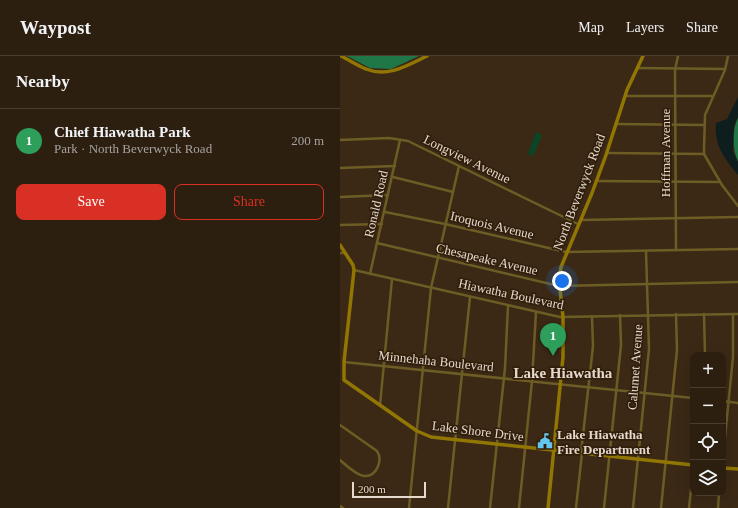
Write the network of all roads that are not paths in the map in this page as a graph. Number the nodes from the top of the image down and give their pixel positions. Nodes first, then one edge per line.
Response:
1 (341, 56) edge
2 (427, 56) edge
3 (643, 56) edge
4 (678, 56) edge
5 (728, 56) edge
6 (637, 68) junction
7 (676, 68) junction
8 (725, 69) junction
9 (625, 96) junction
10 (675, 96) junction
11 (712, 96) junction
12 (616, 124) junction
13 (675, 125) junction
14 (704, 125) junction
15 (400, 139) junction
16 (340, 140) edge
17 (607, 153) junction
18 (675, 154) junction
19 (704, 154) junction
20 (395, 166) junction
21 (459, 166) junction
22 (340, 168) edge
23 (393, 178) junction
24 (596, 181) junction
25 (675, 182) junction
26 (720, 182) junction
27 (453, 192) junction
28 (388, 195) junction
29 (340, 197) edge
30 (738, 206) edge
31 (385, 212) junction
32 (738, 217) edge
33 (676, 218) junction
34 (579, 222) junction
35 (382, 224) junction
36 (445, 224) junction
37 (340, 225) edge
38 (377, 243) junction
39 (340, 245) edge
40 (738, 249) edge
41 (676, 250) junction
42 (646, 251) junction
43 (566, 252) junction
44 (340, 253) edge
45 (345, 253) junction
46 (438, 258) junction
47 (354, 270) junction
48 (370, 274) junction
49 (392, 279) junction
50 (738, 282) edge
51 (647, 284) junction
52 (559, 286) junction
53 (431, 288) junction
54 (470, 297) junction
55 (508, 306) junction
56 (536, 312) junction
57 (676, 314) junction
58 (704, 314) junction
59 (733, 314) junction
60 (738, 314) edge
61 (620, 315) junction
62 (648, 315) junction
63 (592, 316) junction
64 (563, 317) junction
65 (733, 348) junction
66 (738, 348) edge
67 (705, 352) edge
68 (344, 362) junction
69 (384, 366) junction
70 (422, 370) junction
71 (462, 374) junction
72 (504, 378) junction
73 (532, 381) junction
74 (560, 384) junction
75 (588, 387) junction
76 (616, 390) junction
77 (645, 392) junction
78 (672, 395) junction
79 (690, 398) edge
80 (726, 402) edge
81 (729, 402) junction
82 (738, 402) edge
83 (380, 406) junction
84 (340, 427) edge
85 (726, 430) edge
86 (417, 431) junction
87 (456, 440) junction
88 (497, 444) junction
89 (525, 447) junction
90 (554, 450) junction
91 (582, 453) junction
92 (610, 456) junction
93 (638, 459) junction
94 (340, 460) edge
95 (666, 462) junction
96 (690, 464) edge
97 (726, 468) edge
98 (738, 469) edge
99 (690, 496) edge
100 (719, 496) edge
101 (340, 506) edge
102 (343, 508) edge
103 (409, 508) edge
104 (448, 508) edge
105 (490, 508) edge
106 (519, 508) edge
107 (548, 508) edge
108 (576, 508) edge
109 (604, 508) edge
110 (633, 508) edge
111 (661, 508) edge
112 (689, 508) edge
113 (718, 508) edge

1 - 2 street
3 - 6 street, North Beverwyck Road
4 - 7 street, Hoffman Avenue
5 - 8 street
6 - 7 street
6 - 9 street, North Beverwyck Road
7 - 8 street
7 - 10 street, Hoffman Avenue
8 - 11 street
9 - 10 street
9 - 12 street, North Beverwyck Road
10 - 11 street
10 - 13 street, Hoffman Avenue
11 - 14 street
12 - 13 street
12 - 17 street, North Beverwyck Road
13 - 14 street
13 - 18 street, Hoffman Avenue
14 - 19 street
15 - 16 street, Longview Avenue
15 - 20 street, Ronald Road
15 - 21 street, Longview Avenue
17 - 18 street
17 - 24 street, North Beverwyck Road
18 - 19 street
18 - 25 street, Hoffman Avenue
19 - 26 street
20 - 22 street
20 - 23 street, Ronald Road
21 - 27 street
21 - 34 street, Longview Avenue
23 - 27 street
23 - 28 street, Ronald Road
24 - 25 street
24 - 34 street, North Beverwyck Road
25 - 26 street
25 - 33 street, Hoffman Avenue
26 - 30 street
27 - 36 street
28 - 29 street
28 - 31 street, Ronald Road
31 - 35 street, Ronald Road
31 - 36 street, Iroquois Avenue
32 - 33 street
33 - 34 street
33 - 41 street, Hoffman Avenue
34 - 43 street, North Beverwyck Road
35 - 37 street
35 - 38 street, Ronald Road
36 - 43 street, Iroquois Avenue
36 - 46 street
38 - 46 street, Chesapeake Avenue
38 - 48 street, Ronald Road
39 - 45 street
40 - 41 street, Iroquois Avenue
41 - 42 street, Iroquois Avenue
42 - 43 street, Iroquois Avenue
42 - 51 street, Calumet Avenue
43 - 52 street, North Beverwyck Road
44 - 45 street
45 - 47 street
46 - 52 street, Chesapeake Avenue
46 - 53 street
47 - 48 street, Hiawatha Boulevard
47 - 68 street, Lake Shore Drive
48 - 49 street, Hiawatha Boulevard
49 - 53 street, Hiawatha Boulevard
49 - 69 street
50 - 51 street, Chesapeake Avenue
51 - 52 street, Chesapeake Avenue
51 - 62 street, Calumet Avenue
52 - 64 street, North Beverwyck Road
53 - 54 street, Hiawatha Boulevard
53 - 70 street
54 - 55 street, Hiawatha Boulevard
54 - 71 street
55 - 56 street, Hiawatha Boulevard
55 - 72 street
56 - 64 street, Hiawatha Boulevard
56 - 73 street
57 - 58 street, Hiawatha Boulevard
57 - 62 street, Hiawatha Boulevard
57 - 78 street
58 - 59 street, Hiawatha Boulevard
58 - 67 street
59 - 60 street, Hiawatha Boulevard
59 - 65 street
61 - 62 street, Hiawatha Boulevard
61 - 63 street, Hiawatha Boulevard
61 - 76 street
62 - 77 street, Calumet Avenue
63 - 64 street, Hiawatha Boulevard
63 - 75 street
64 - 74 street, North Beverwyck Road
65 - 66 street
65 - 81 street
68 - 69 street, Minnehaha Boulevard
68 - 83 street, Lake Shore Drive
69 - 70 street, Minnehaha Boulevard
69 - 83 street
70 - 71 street, Minnehaha Boulevard
70 - 86 street
71 - 72 street, Minnehaha Boulevard
71 - 87 street
72 - 73 street, Minnehaha Boulevard
72 - 88 street
73 - 74 street, Minnehaha Boulevard
73 - 89 street
74 - 75 street, Minnehaha Boulevard
74 - 90 street, North Beverwyck Road
75 - 76 street, Minnehaha Boulevard
75 - 91 street
76 - 77 street, Minnehaha Boulevard
76 - 92 street
77 - 78 street, Minnehaha Boulevard
77 - 93 street, Calumet Avenue
78 - 79 street, Minnehaha Boulevard
78 - 95 street
80 - 81 street
81 - 82 street
81 - 85 street
83 - 86 street, Lake Shore Drive
84 - 94 street
86 - 87 street, Lake Shore Drive
86 - 103 street
87 - 88 street, Lake Shore Drive
87 - 104 street
88 - 89 street, Lake Shore Drive
88 - 105 street
89 - 90 street, Lake Shore Drive
89 - 106 street
90 - 91 street, Lake Shore Drive
90 - 107 street, North Beverwyck Road
91 - 92 street, Lake Shore Drive
91 - 108 street
92 - 93 street, Lake Shore Drive
92 - 109 street
93 - 95 street, Lake Shore Drive
93 - 110 street, Calumet Avenue
95 - 96 street, Lake Shore Drive
95 - 111 street
97 - 98 street
99 - 112 street
100 - 113 street
101 - 102 street

